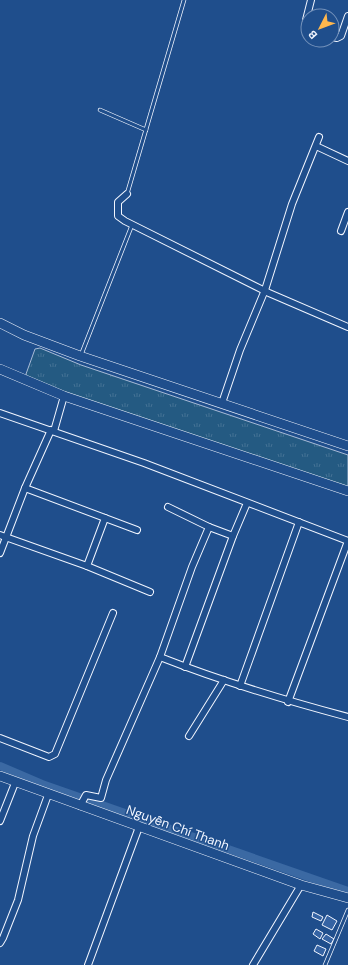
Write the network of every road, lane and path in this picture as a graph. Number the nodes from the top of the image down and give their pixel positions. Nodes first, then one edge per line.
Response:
1 (184, 0) edge
2 (348, 16) edge
3 (340, 36) edge
4 (100, 110) dead end
5 (146, 130) junction
6 (320, 137) dead end
7 (316, 146) junction
8 (348, 161) edge
9 (127, 194) joint
10 (348, 212) edge
11 (132, 224) junction
12 (341, 231) dead end
13 (264, 291) junction
14 (0, 323) edge
15 (348, 327) edge
16 (80, 356) junction
17 (0, 369) edge
18 (64, 396) junction
19 (222, 404) junction
20 (0, 413) edge
21 (52, 430) junction
22 (348, 446) edge
23 (25, 488) junction
24 (348, 491) edge
25 (247, 503) junction
26 (168, 508) dead end
27 (105, 518) junction
28 (299, 522) junction
29 (209, 527) junction
30 (137, 530) dead end
31 (3, 536) edge
32 (233, 536) junction
33 (348, 541) edge
34 (0, 553) edge
35 (87, 566) junction
36 (150, 592) dead end
37 (113, 613) dead end
38 (160, 657) junction
39 (185, 667) junction
40 (224, 680) junction
41 (240, 686) junction
42 (288, 702) junction
43 (348, 717) edge
44 (190, 736) dead end
45 (0, 738) edge
46 (0, 776) edge
47 (15, 783) junction
48 (48, 795) junction
49 (83, 802) junction
50 (0, 821) edge
51 (139, 827) junction
52 (301, 885) junction
53 (348, 898) edge
54 (348, 910) edge
55 (0, 943) edge
56 (88, 965) edge
57 (253, 965) edge
58 (325, 965) edge

1 - 5 lane
2 - 3 street
4 - 5 lane
5 - 9 lane
6 - 7 street
7 - 8 street
7 - 13 street
9 - 11 street
10 - 12 street
11 - 13 street
11 - 16 lane
13 - 15 street
13 - 19 street
14 - 16 street
16 - 19 street
17 - 18 street
18 - 21 street
18 - 24 street
19 - 22 street
20 - 21 street
21 - 23 street
21 - 25 street
23 - 27 street
23 - 31 street
25 - 28 street
25 - 32 street
26 - 29 street
27 - 30 street
27 - 35 street
28 - 33 street
28 - 41 street
29 - 32 street
29 - 38 street
31 - 34 street
31 - 35 street
32 - 39 street
33 - 42 street
35 - 36 street
37 - 45 street
38 - 39 street
38 - 49 street
39 - 40 street
40 - 41 street
40 - 44 street
41 - 42 street
42 - 43 street
46 - 47 street, Nguyễn Chí Thanh
47 - 48 street, Nguyễn Chí Thanh
47 - 50 street
48 - 49 street, Nguyễn Chí Thanh
48 - 55 street
49 - 51 street, Nguyễn Chí Thanh
51 - 52 street, Nguyễn Chí Thanh
51 - 56 street
52 - 53 street, Nguyễn Chí Thanh
52 - 57 street
54 - 58 lane

